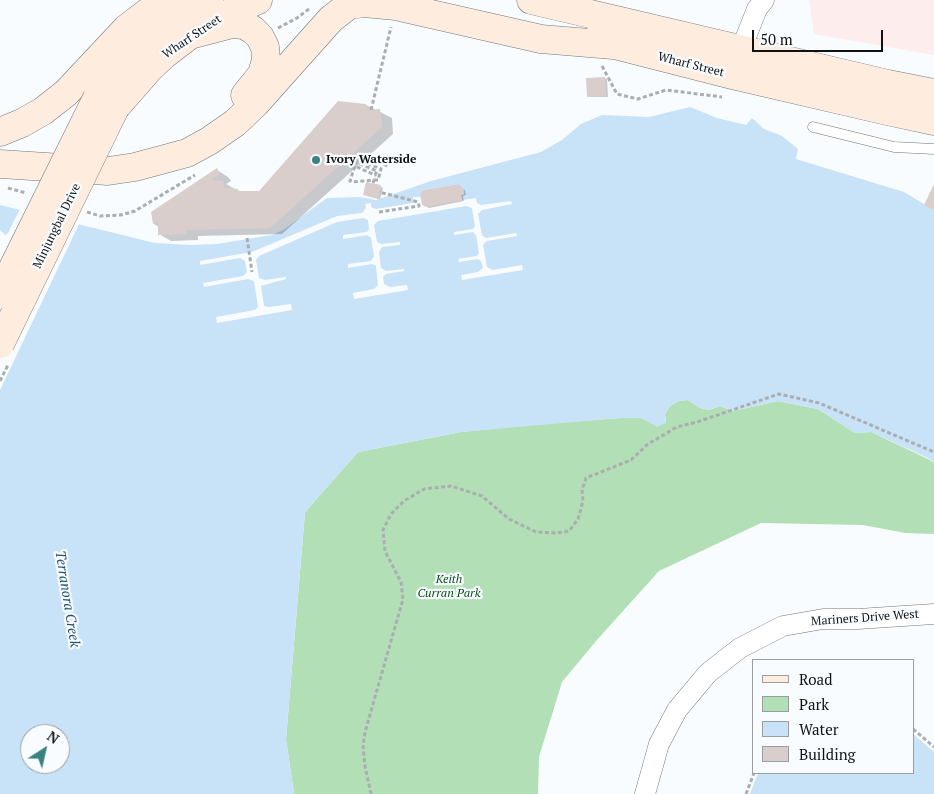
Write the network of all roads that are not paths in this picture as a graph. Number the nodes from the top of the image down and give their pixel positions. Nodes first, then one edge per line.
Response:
1 (164, 0) edge
2 (209, 0) edge
3 (258, 0) edge
4 (451, 0) edge
5 (531, 0) edge
6 (764, 0) edge
7 (554, 4) edge
8 (190, 35) junction
9 (612, 45) junction
10 (740, 49) junction
11 (732, 75) junction
12 (934, 93) edge
13 (106, 103) junction
14 (934, 121) edge
15 (813, 127) dead end
16 (0, 132) edge
17 (934, 149) edge
18 (0, 152) edge
19 (0, 164) edge
20 (0, 294) edge
21 (0, 344) edge
22 (934, 614) edge
23 (645, 794) edge

1 - 16 main road
2 - 13 main road, Wharf Street
3 - 8 main road, Wharf Street
4 - 9 main road, Wharf Street
5 - 7 main road
6 - 10 street
7 - 10 main road
8 - 13 main road, Wharf Street
8 - 18 main road
9 - 11 main road, Wharf Street
9 - 19 main road
10 - 11 street
10 - 12 main road
11 - 14 main road, Wharf Street
13 - 20 main road, Minjungbal Drive, bridge
13 - 21 main road, Minjungbal Drive, bridge
15 - 17 lane
22 - 23 street, Mariners Drive West

